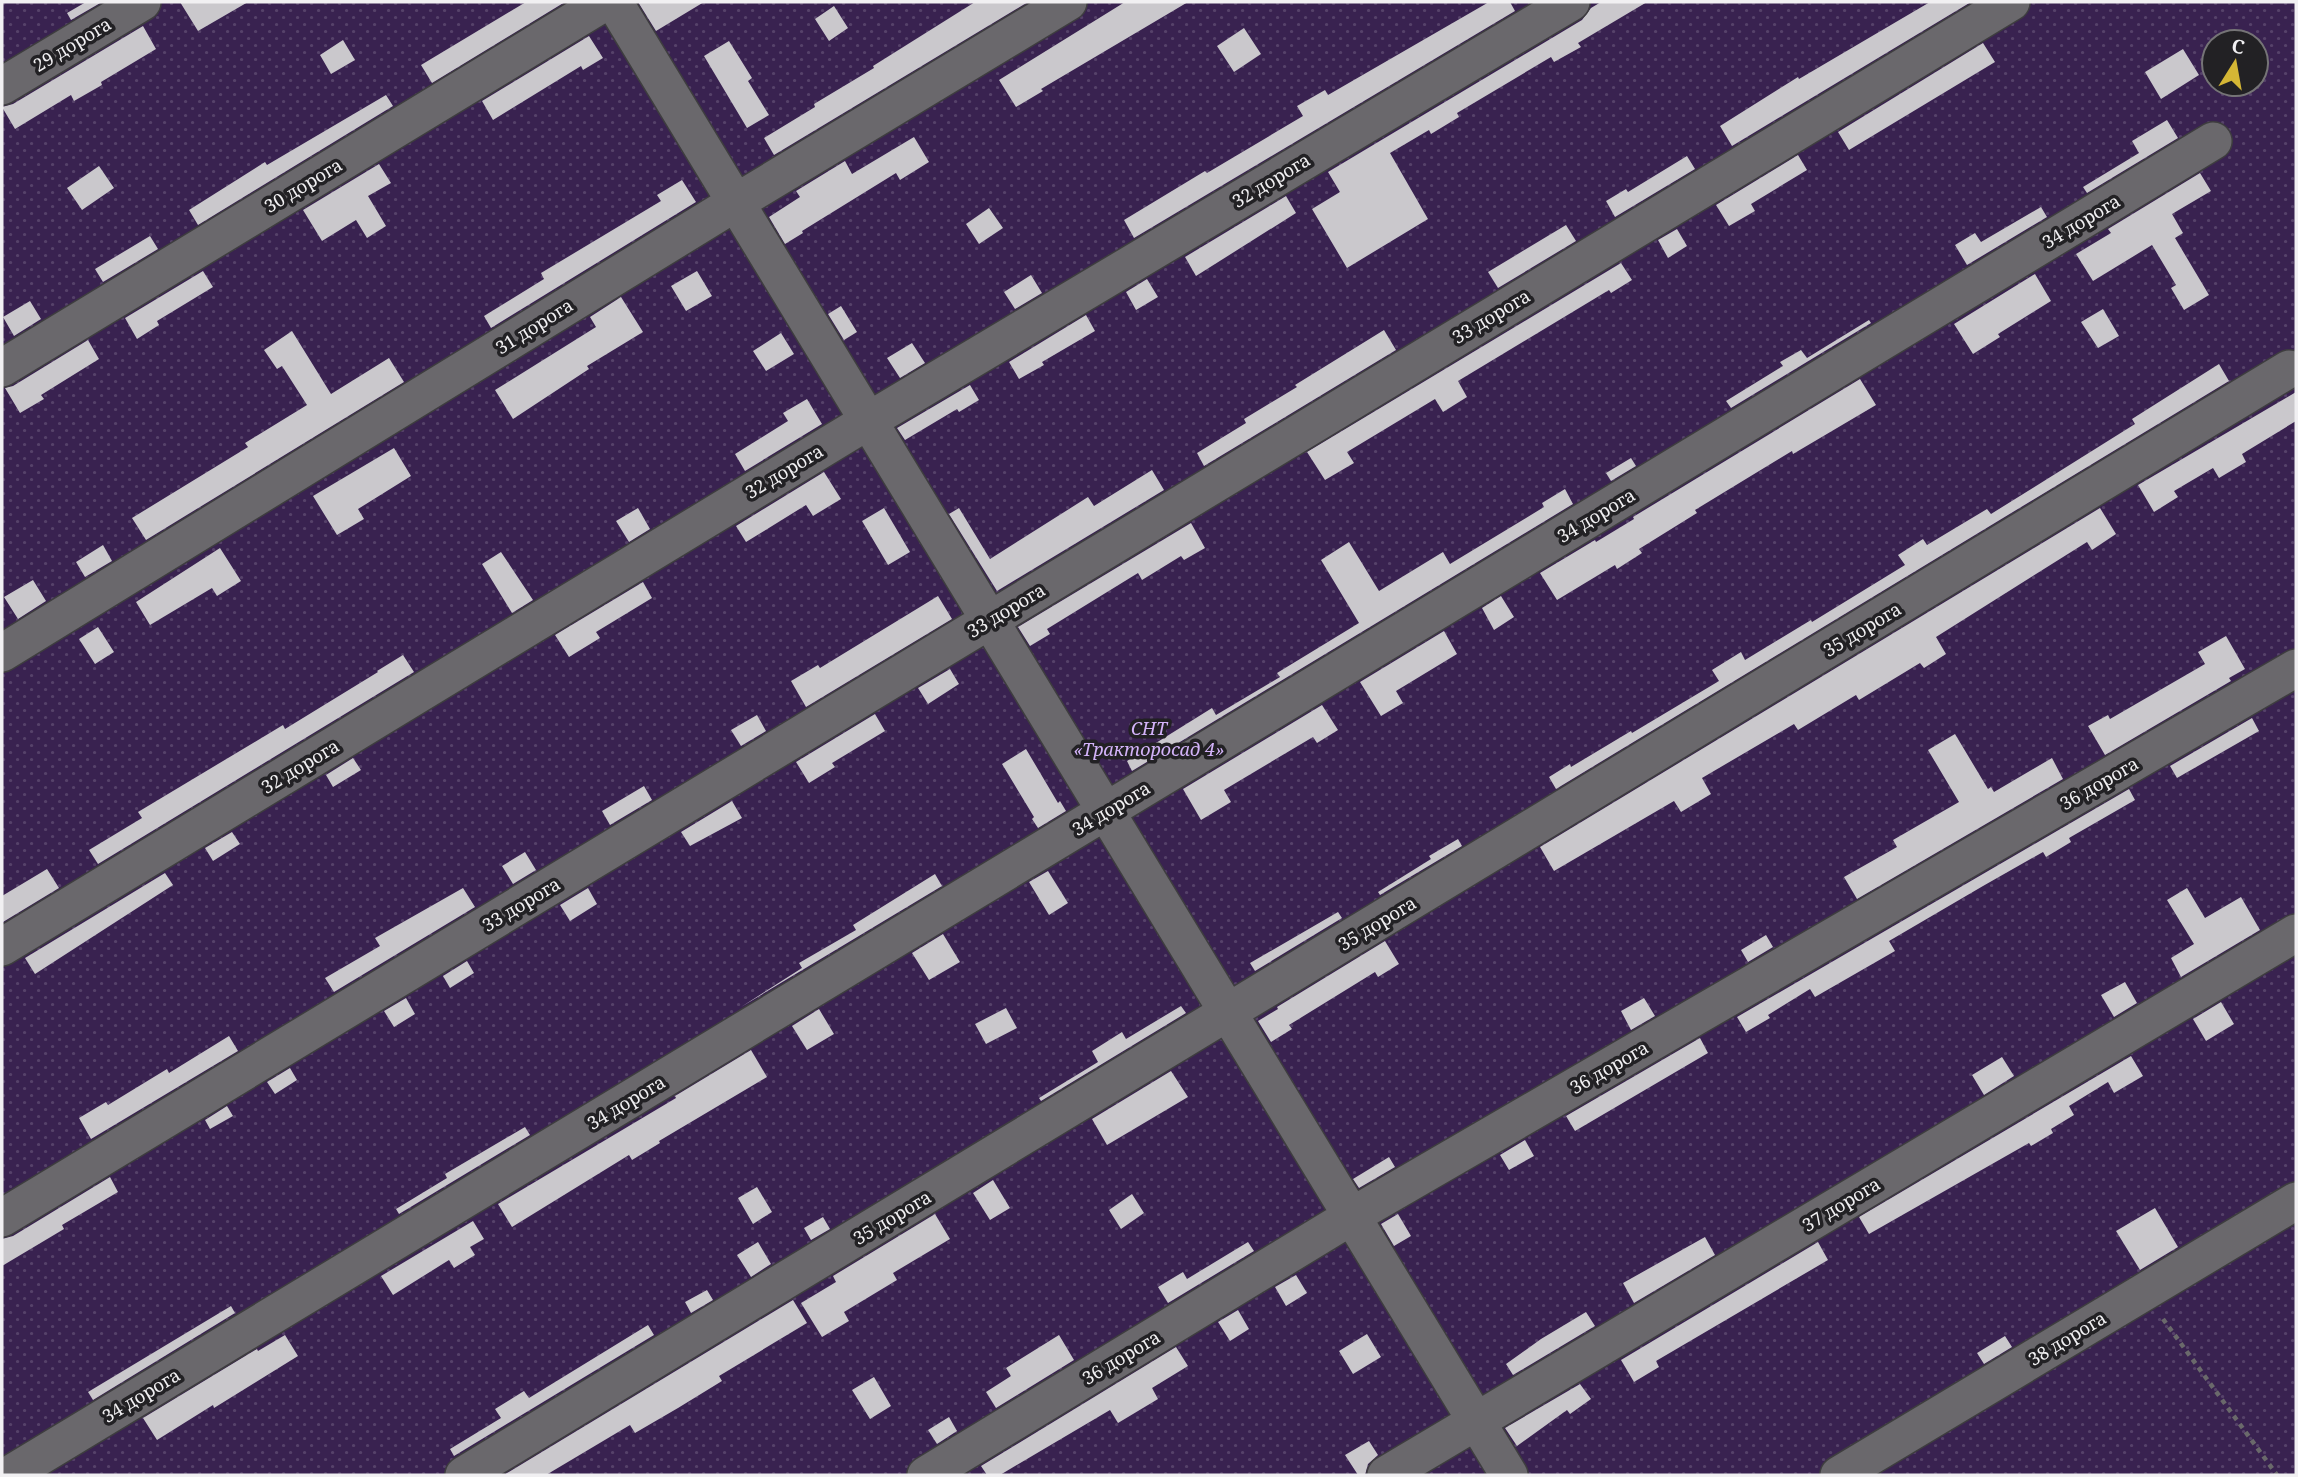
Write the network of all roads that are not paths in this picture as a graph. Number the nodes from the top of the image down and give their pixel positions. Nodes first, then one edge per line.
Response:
1 (142, 2) edge
2 (604, 2) edge
3 (614, 2) edge
4 (1068, 2) edge
5 (1571, 2) edge
6 (2011, 2) edge
7 (2, 86) edge
8 (2213, 141) dead end
9 (735, 203) junction
10 (2, 368) edge
11 (2289, 369) dead end
12 (868, 421) junction
13 (990, 620) junction
14 (2, 653) edge
15 (2296, 668) edge
16 (1105, 811) junction
17 (2296, 933) edge
18 (2, 947) edge
19 (1228, 1014) junction
20 (2296, 1201) edge
21 (1352, 1216) junction
22 (2, 1218) edge
23 (1476, 1421) junction
24 (9, 1475) edge
25 (464, 1475) edge
26 (926, 1475) edge
27 (1386, 1475) edge
28 (1509, 1475) edge
29 (1839, 1475) edge

1 - 7 street, 29 дорога
2 - 10 street, 30 дорога
3 - 9 street
4 - 9 street, 31 дорога
5 - 12 street, 32 дорога
6 - 13 street, 33 дорога
8 - 16 street, 34 дорога
9 - 12 street
9 - 14 street, 31 дорога
11 - 19 street, 35 дорога
12 - 13 street
12 - 18 street, 32 дорога
13 - 16 street
13 - 22 street, 33 дорога
15 - 21 street, 36 дорога
16 - 19 street
16 - 24 street, 34 дорога
17 - 23 street, 37 дорога
19 - 21 street
19 - 25 street, 35 дорога
20 - 29 street, 38 дорога
21 - 23 street
21 - 26 street, 36 дорога
23 - 27 street, 37 дорога
23 - 28 street

